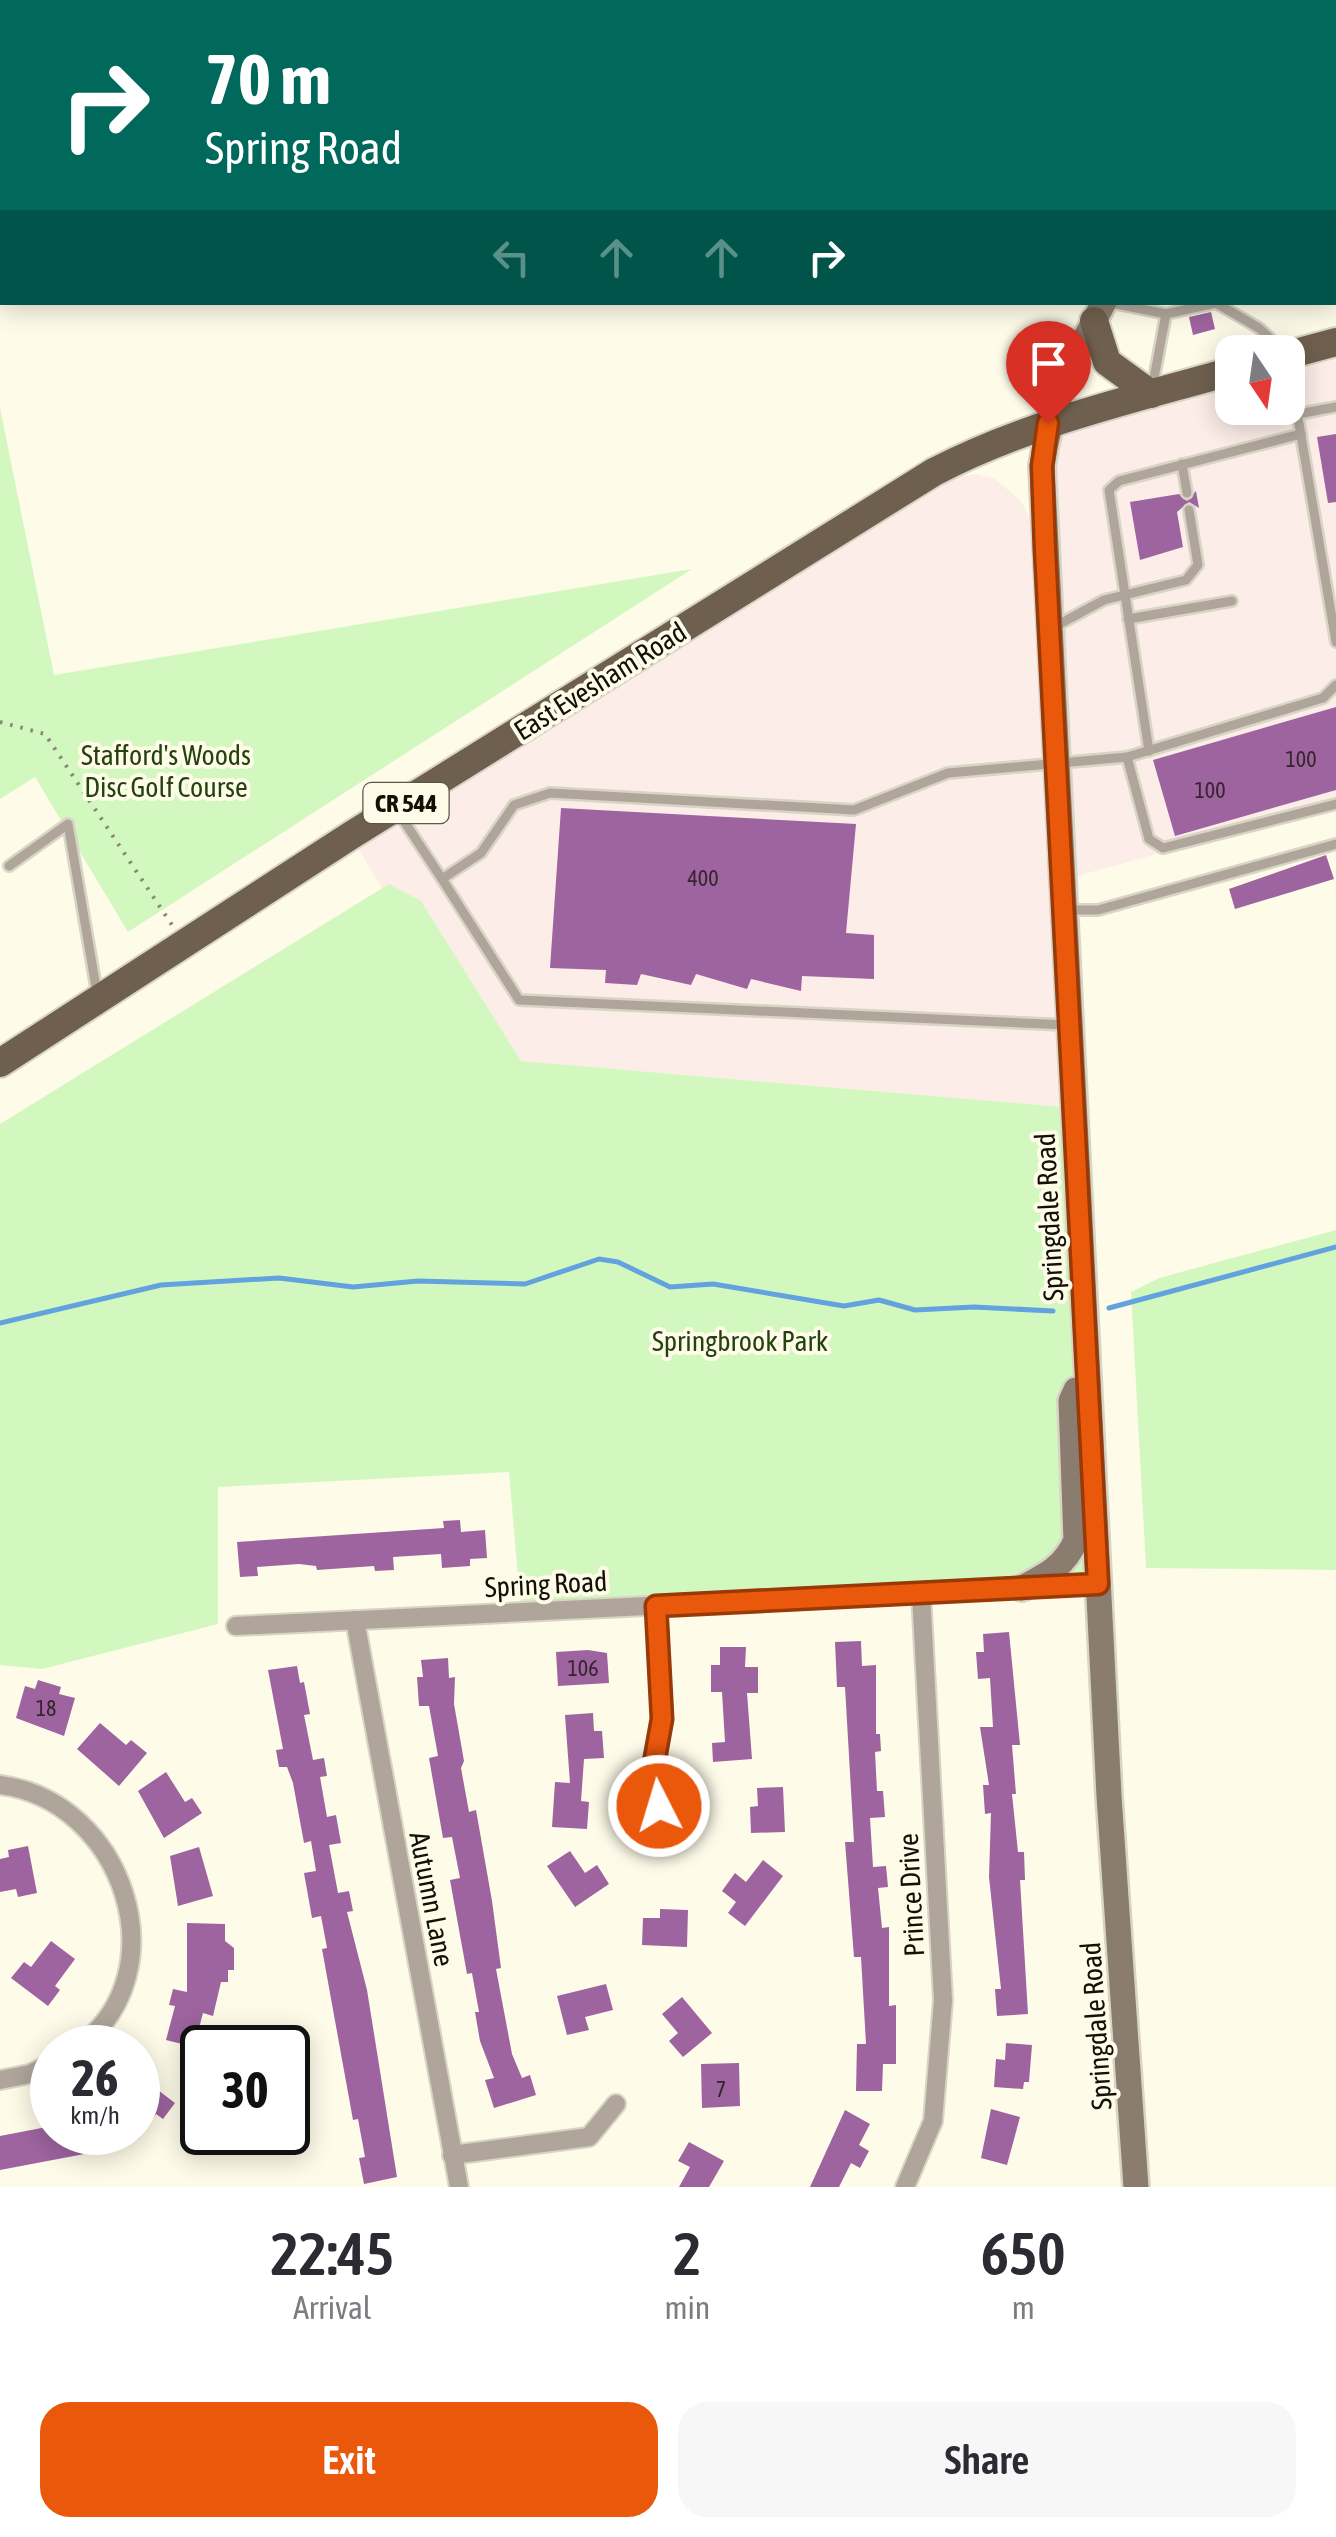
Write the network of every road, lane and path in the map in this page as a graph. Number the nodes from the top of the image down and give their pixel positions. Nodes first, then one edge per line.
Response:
1 (1219, 305) edge
2 (1190, 306) edge
3 (1102, 309) edge
4 (1166, 314) junction
5 (1267, 335) edge
6 (1336, 342) edge
7 (1305, 350) edge
8 (1215, 376) edge
9 (1152, 394) junction
10 (1336, 406) edge
11 (1305, 413) edge
12 (1048, 423) junction
13 (1300, 425) edge
14 (1301, 434) junction
15 (1182, 464) junction
16 (1187, 492) dead end
17 (1189, 510) dead end
18 (1124, 594) junction
19 (1232, 600) dead end
20 (1128, 618) junction
21 (1050, 630) junction
22 (1336, 642) edge
23 (1336, 685) edge
24 (0, 722) edge
25 (1150, 750) junction
26 (1127, 758) junction
27 (1057, 764) junction
28 (1336, 804) edge
29 (396, 809) junction
30 (1336, 844) edge
31 (9, 866) dead end
32 (442, 879) junction
33 (1064, 910) junction
34 (185, 944) junction
35 (98, 1000) junction
36 (1070, 1026) junction
37 (0, 1063) edge
38 (1086, 1368) junction
39 (1098, 1584) junction
40 (1022, 1588) junction
41 (921, 1594) junction
42 (656, 1606) junction
43 (356, 1620) junction
44 (236, 1626) dead end
45 (0, 1785) edge
46 (667, 1831) dead end
47 (97, 2025) edge
48 (30, 2074) edge
49 (0, 2080) edge
50 (616, 2104) dead end
51 (452, 2154) junction
52 (458, 2187) edge
53 (905, 2187) edge
54 (1136, 2187) edge

1 - 5 lane
2 - 4 lane
3 - 4 lane
3 - 9 main road
3 - 12 main road, Springdale Road
4 - 9 lane
6 - 7 main road
8 - 9 main road, East Evesham Road / CR 544
9 - 12 main road, East Evesham Road / CR 544
10 - 11 lane
12 - 21 main road, Springdale Road
12 - 29 main road, East Evesham Road / CR 544
13 - 14 lane
14 - 15 lane
14 - 22 lane
15 - 16 lane
15 - 18 lane
17 - 18 lane
18 - 20 lane
18 - 21 lane
19 - 20 lane
20 - 25 lane
21 - 27 main road, Springdale Road
23 - 25 lane
24 - 34 path
25 - 26 lane
26 - 27 lane
26 - 28 lane
27 - 32 lane
27 - 33 main road, Springdale Road
29 - 32 lane
29 - 34 main road, East Evesham Road / CR 544
30 - 33 lane
31 - 35 lane
32 - 36 lane
33 - 36 main road, Springdale Road
34 - 35 main road, East Evesham Road / CR 544
35 - 37 main road, East Evesham Road / CR 544
36 - 38 main road, Springdale Road
38 - 39 main road, Springdale Road
38 - 40 main road
39 - 40 street, Spring Road
39 - 54 main road, Springdale Road
40 - 41 street, Spring Road
41 - 42 street, Spring Road
41 - 53 street, Prince Drive
42 - 43 street, Spring Road
42 - 46 street
43 - 44 street, Spring Road
43 - 51 street, Autumn Lane
45 - 47 street
48 - 49 street
50 - 51 street
51 - 52 street, Autumn Lane

